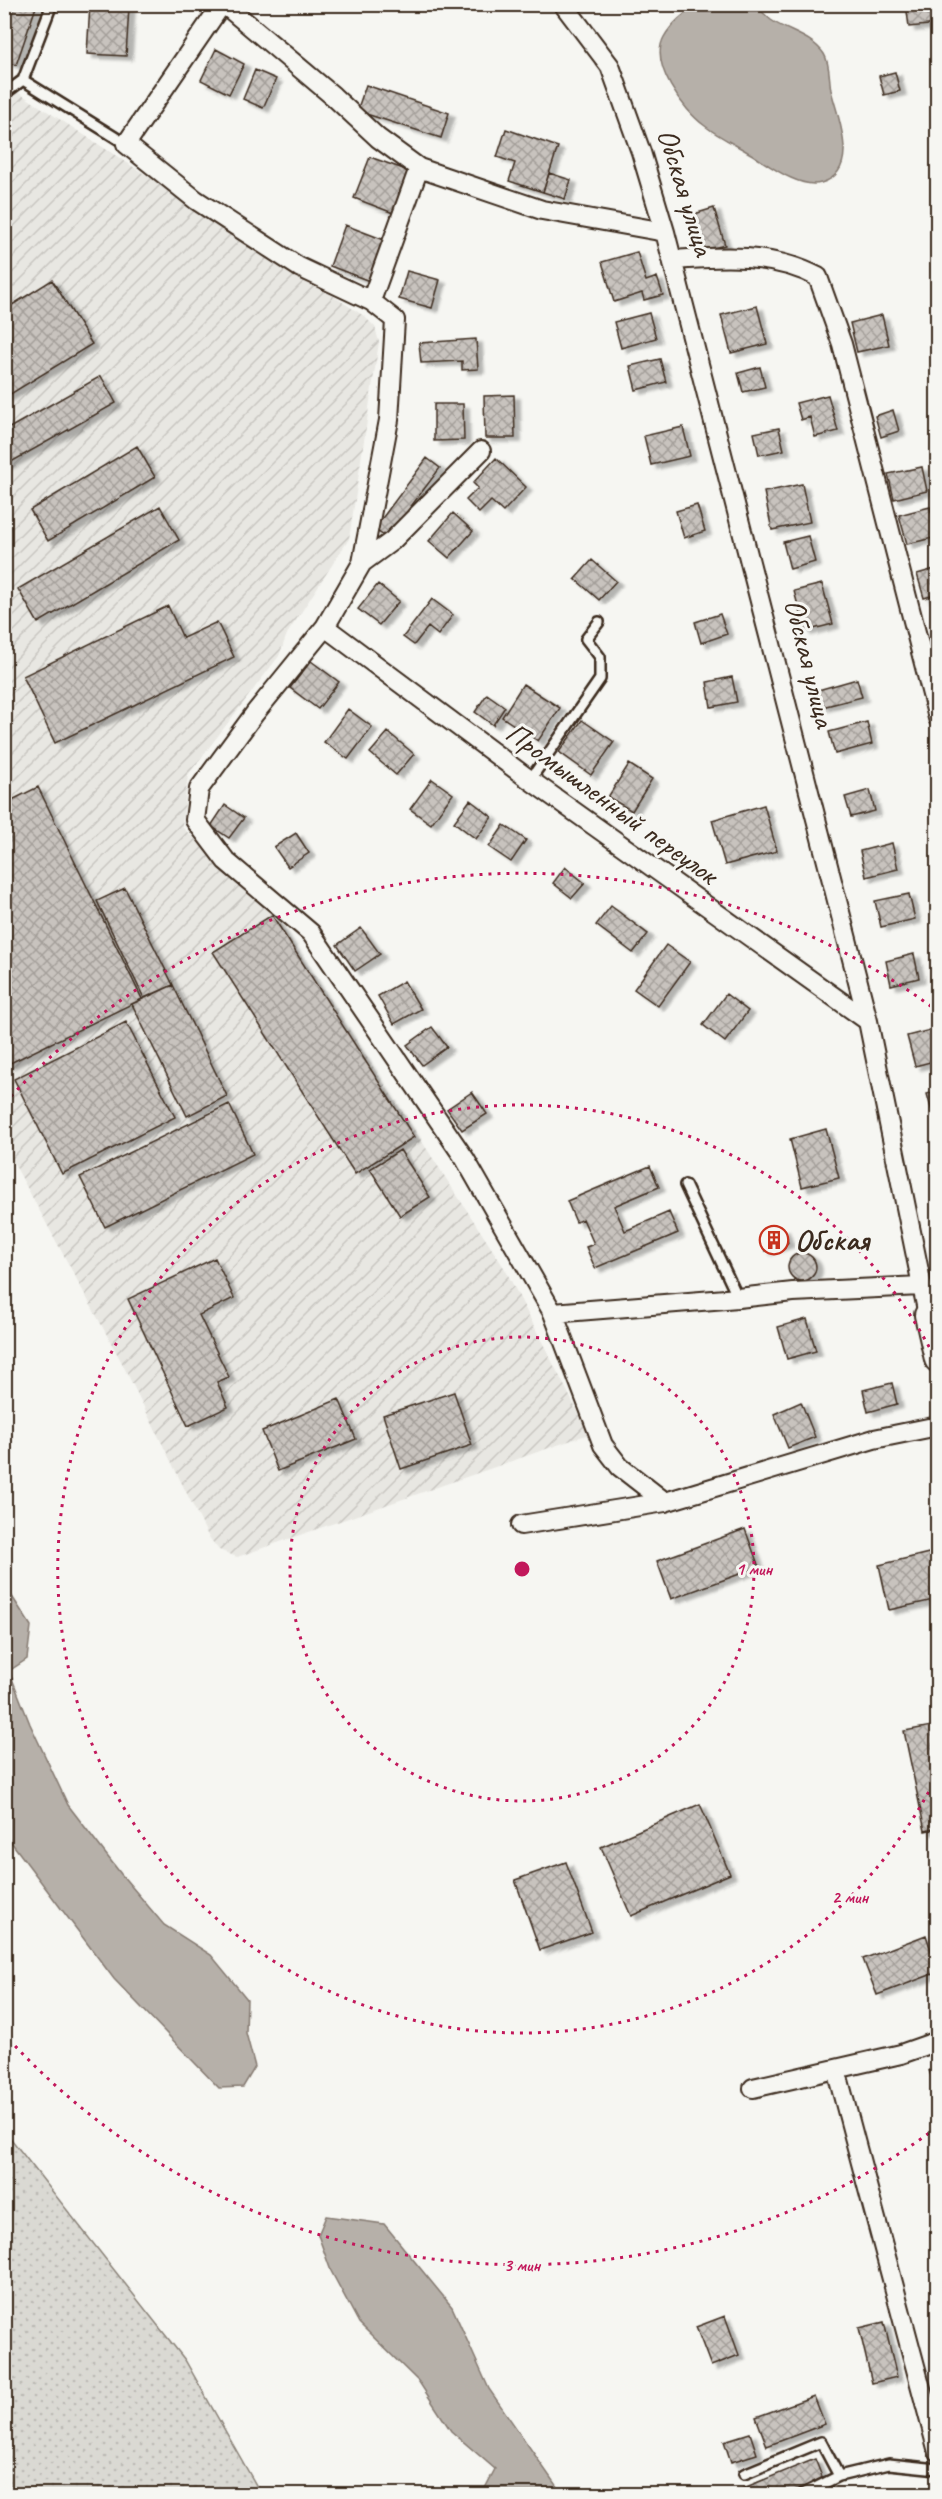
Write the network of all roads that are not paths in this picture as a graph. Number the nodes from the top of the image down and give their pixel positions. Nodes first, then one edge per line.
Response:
1 (52, 4) edge
2 (223, 4) edge
3 (562, 4) edge
4 (23, 80) junction
5 (4, 94) edge
6 (126, 144) junction
7 (419, 168) junction
8 (665, 232) junction
9 (673, 260) junction
10 (371, 301) junction
11 (481, 451) dead end
12 (362, 562) junction
13 (599, 622) dead end
14 (325, 627) junction
15 (938, 718) edge
16 (530, 780) junction
17 (868, 1022) junction
18 (685, 1185) dead end
19 (921, 1286) junction
20 (738, 1298) junction
21 (553, 1313) junction
22 (933, 1314) edge
23 (938, 1359) edge
24 (938, 1426) edge
25 (665, 1502) junction
26 (521, 1525) dead end
27 (938, 2042) edge
28 (836, 2069) junction
29 (753, 2088) dead end
30 (938, 2452) edge
31 (938, 2469) edge
32 (744, 2474) dead end
33 (839, 2476) junction
34 (803, 2494) edge

1 - 4 lane
2 - 6 street
2 - 7 street
3 - 8 street, Обская улица
4 - 5 lane
4 - 6 lane
6 - 10 street
7 - 8 street
7 - 10 street
8 - 9 street, Обская улица
9 - 15 street
9 - 17 street, Обская улица
10 - 12 street
11 - 12 street
12 - 14 street
13 - 16 lane
14 - 16 street, Промышленный переулок
14 - 21 street
16 - 17 street, Промышленный переулок
17 - 19 street, Обская улица
18 - 20 lane
19 - 20 street
19 - 22 street, Обская улица
20 - 21 street
21 - 25 street
22 - 23 street, Обская улица
24 - 25 street
25 - 26 street
27 - 28 street
28 - 29 street
28 - 30 street
31 - 33 lane
32 - 33 lane
33 - 34 lane

